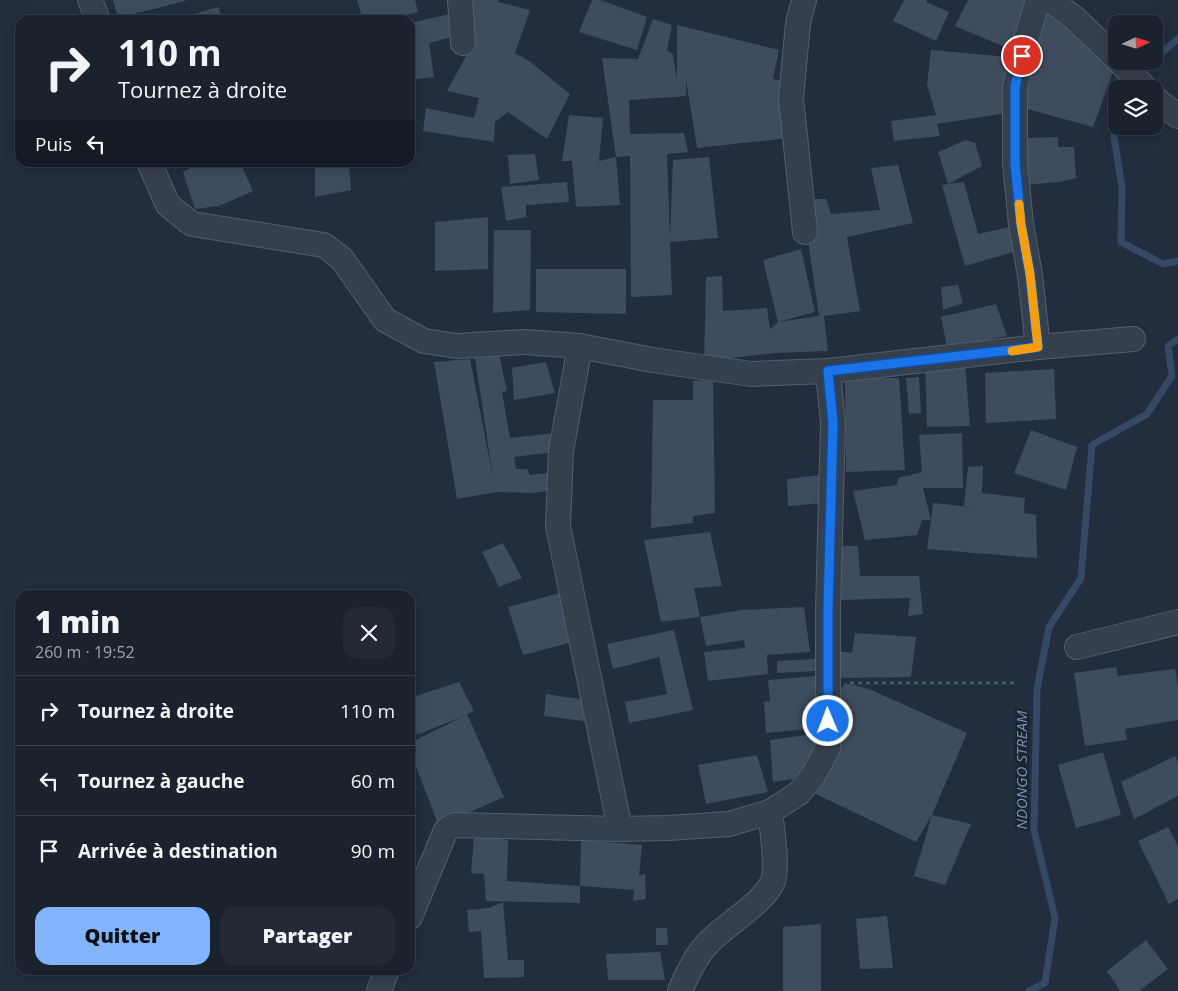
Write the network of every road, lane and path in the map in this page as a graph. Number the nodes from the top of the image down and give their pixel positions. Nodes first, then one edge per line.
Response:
1 (90, 0) edge
2 (460, 0) edge
3 (804, 0) edge
4 (1038, 0) edge
5 (1050, 0) edge
6 (96, 15) edge
7 (463, 43) dead end
8 (1108, 50) edge
9 (1128, 70) edge
10 (1138, 80) edge
11 (151, 167) edge
12 (805, 232) dead end
13 (1133, 339) dead end
14 (580, 346) junction
15 (1038, 347) junction
16 (828, 371) junction
17 (1178, 622) edge
18 (1077, 647) dead end
19 (1014, 682) dead end
20 (828, 683) junction
21 (770, 812) junction
22 (620, 829) junction
23 (415, 905) edge
24 (386, 975) edge
25 (379, 991) edge
26 (680, 991) edge

1 - 6 street
2 - 7 street
3 - 12 street
4 - 15 street
5 - 8 street
9 - 10 street
11 - 14 street
13 - 15 street
14 - 16 street
14 - 22 street
15 - 16 street
16 - 20 street
17 - 18 street
19 - 20 path
20 - 21 street
21 - 22 street
21 - 26 street
22 - 23 street
24 - 25 street

